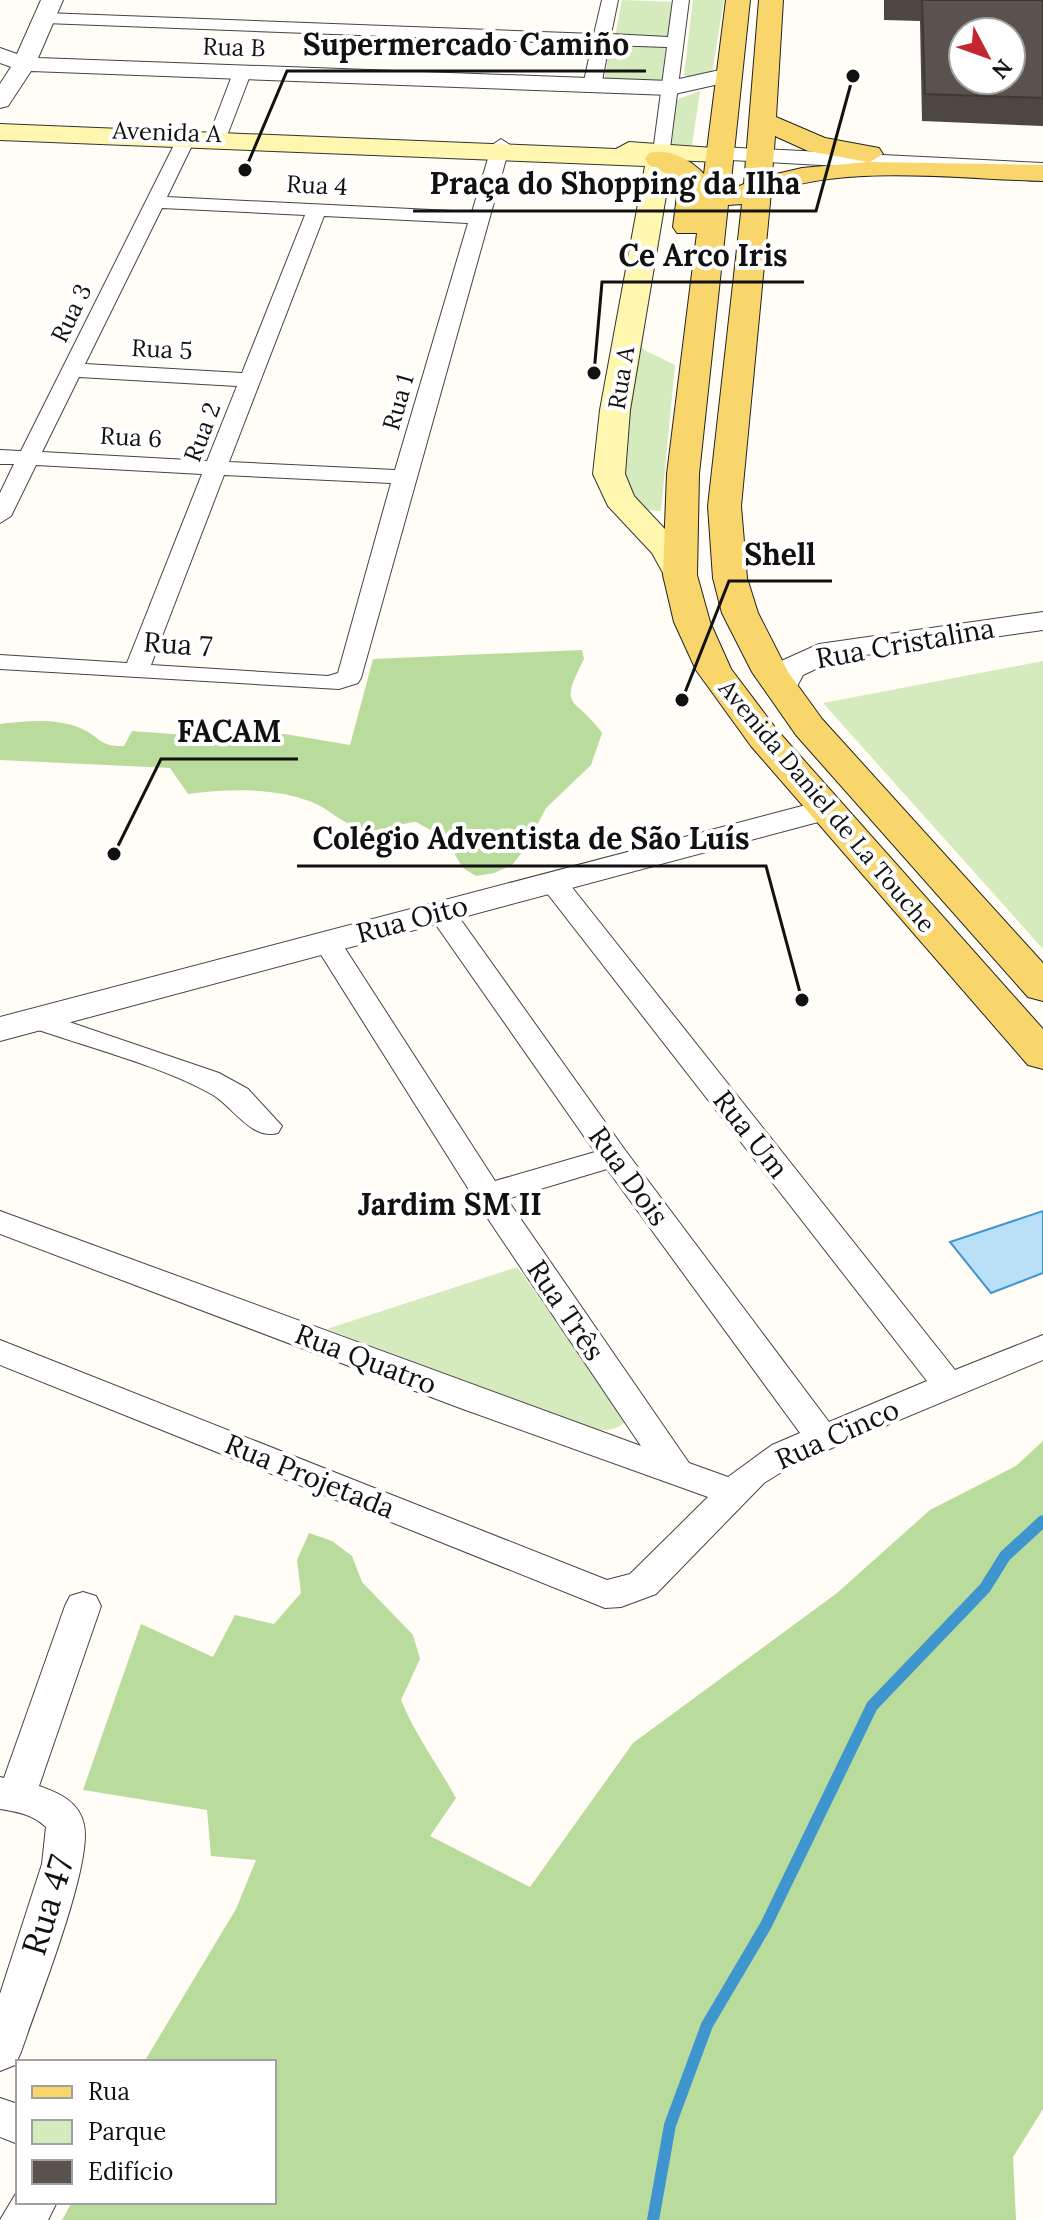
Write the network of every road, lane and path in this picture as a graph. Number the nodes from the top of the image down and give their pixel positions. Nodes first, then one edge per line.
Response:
1 (610, 0) edge
2 (681, 0) edge
3 (738, 0) edge
4 (771, 0) edge
5 (44, 5) edge
6 (602, 40) junction
7 (676, 42) junction
8 (8, 60) edge
9 (242, 73) junction
10 (729, 75) junction
11 (592, 86) junction
12 (670, 88) junction
13 (763, 121) junction
14 (1, 124) edge
15 (187, 136) junction
16 (217, 138) junction
17 (500, 149) junction
18 (719, 154) junction
19 (761, 155) junction
20 (660, 156) junction
21 (1043, 170) edge
22 (694, 185) junction
23 (759, 186) junction
24 (154, 202) junction
25 (316, 211) junction
26 (713, 212) junction
27 (478, 218) junction
28 (674, 301) dead end
29 (743, 351) junction
30 (682, 355) junction
31 (72, 370) junction
32 (250, 380) junction
33 (0, 457) edge
34 (29, 458) junction
35 (216, 467) junction
36 (404, 477) junction
37 (0, 516) edge
38 (680, 575) junction
39 (1043, 621) edge
40 (0, 662) edge
41 (136, 672) junction
42 (351, 676) joint
43 (782, 687) junction
44 (825, 810) junction
45 (553, 882) junction
46 (441, 912) junction
47 (327, 942) junction
48 (1043, 988) edge
49 (1001, 1009) junction
50 (37, 1020) junction
51 (0, 1029) edge
52 (1043, 1055) edge
53 (1043, 1064) edge
54 (267, 1126) dead end
55 (614, 1157) junction
56 (487, 1194) junction
57 (0, 1222) edge
58 (1043, 1347) edge
59 (6, 1362) edge
60 (949, 1386) junction
61 (821, 1436) junction
62 (678, 1474) junction
63 (733, 1492) junction
64 (621, 1593) joint
65 (83, 1606) dead end
66 (23, 1799) edge
67 (0, 2052) edge
68 (33, 2204) edge
69 (21, 2220) edge

1 - 6 street
2 - 7 street, Rua A
3 - 10 main road, Avenida Daniel de La Touche
4 - 13 main road, Avenida Daniel de La Touche
5 - 6 street
5 - 8 street
6 - 7 street
6 - 11 street
7 - 12 street, Rua A
8 - 9 street, Rua B
8 - 14 street
9 - 11 street, Rua B
9 - 16 street
10 - 12 street, Rua B
10 - 18 main road, Avenida Daniel de La Touche
11 - 12 street, Rua B
12 - 20 street, Rua A
13 - 19 main road, Avenida Daniel de La Touche
13 - 21 main road
14 - 15 main road, Avenida A
15 - 16 main road, Avenida A
15 - 24 street, Rua 3
16 - 17 main road, Avenida A
17 - 20 main road, Avenida A
17 - 27 street, Rua 1
18 - 19 street, Avenida A
18 - 20 main road, Avenida A
18 - 22 main road
18 - 26 main road, Avenida Daniel de La Touche
19 - 21 street, Avenida A
19 - 23 main road, Avenida Daniel de La Touche
20 - 22 main road
20 - 38 main road, Rua A
21 - 23 main road
22 - 28 main road
23 - 26 main road
23 - 29 main road, Avenida Daniel de La Touche
24 - 25 street, Rua 4
24 - 31 street, Rua 3
25 - 27 street, Rua 4
25 - 32 street, Rua 2
26 - 30 main road, Avenida Daniel de La Touche
27 - 36 street, Rua 1
29 - 30 main road
29 - 43 main road, Avenida Daniel de La Touche
30 - 38 main road, Avenida Daniel de La Touche
31 - 32 street, Rua 5
31 - 34 street, Rua 3
32 - 35 street, Rua 2
33 - 34 street, Rua 6
34 - 35 street, Rua 6
34 - 37 street, Rua 3
35 - 36 street, Rua 6
35 - 41 street, Rua 2
36 - 42 street, Rua 1
38 - 44 main road, Avenida Daniel de La Touche
39 - 43 street, Rua Cristalina
40 - 41 street, Rua 7
41 - 42 street, Rua 7
43 - 48 main road, Avenida Daniel de La Touche
44 - 45 street, Rua Oito
44 - 49 main road, Avenida Daniel de La Touche
45 - 46 street, Rua Oito
45 - 60 street, Rua Um
46 - 47 street, Rua Oito
46 - 55 street, Rua Dois
47 - 50 street, Rua Oito
47 - 56 street, Rua Três
49 - 52 main road, Avenida Daniel de La Touche
49 - 53 main road
50 - 51 street, Rua Oito
50 - 54 street
55 - 56 street
55 - 61 street, Rua Dois
56 - 62 street, Rua Três
57 - 62 street, Rua Quatro
58 - 60 street, Rua Cinco
59 - 64 street, Rua Projetada
60 - 61 street, Rua Cinco
61 - 63 street, Rua Cinco
62 - 63 street, Rua Quatro
63 - 64 street, Rua Cinco
65 - 66 street
66 - 67 street, Rua 47
68 - 69 street

